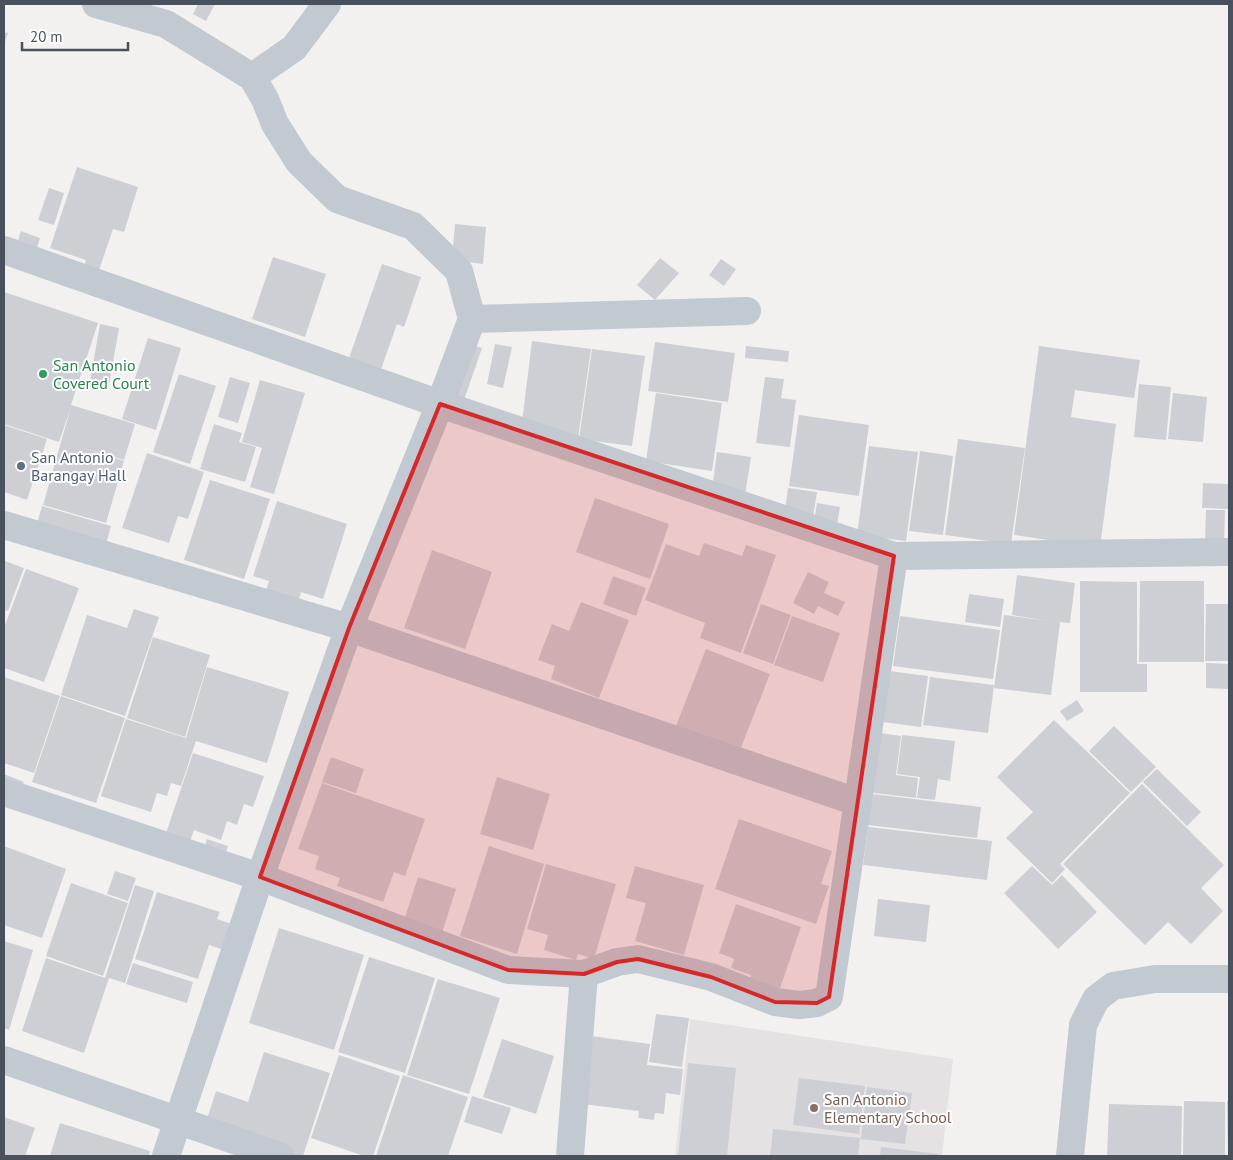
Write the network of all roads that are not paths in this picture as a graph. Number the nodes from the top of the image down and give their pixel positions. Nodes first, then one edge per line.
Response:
1 (96, 4) edge
2 (327, 4) edge
3 (252, 77) junction
4 (4, 250) edge
5 (747, 311) dead end
6 (472, 319) junction
7 (440, 404) junction
8 (4, 525) edge
9 (1229, 552) edge
10 (894, 556) junction
11 (349, 628) junction
12 (4, 792) edge
13 (857, 802) junction
14 (260, 877) junction
15 (584, 974) junction
16 (1229, 979) edge
17 (4, 1060) edge
18 (178, 1120) junction
19 (166, 1156) edge
20 (280, 1156) edge
21 (570, 1156) edge
22 (1070, 1156) edge

1 - 3 street
2 - 3 street
3 - 6 street
4 - 7 street
5 - 6 street
6 - 7 street
7 - 10 street
7 - 11 street
8 - 11 street
9 - 10 street
10 - 13 street
11 - 13 street
11 - 14 street
12 - 14 street
13 - 15 street
14 - 15 street
14 - 18 street
15 - 21 street
16 - 22 street
17 - 18 street
18 - 19 street
18 - 20 street

